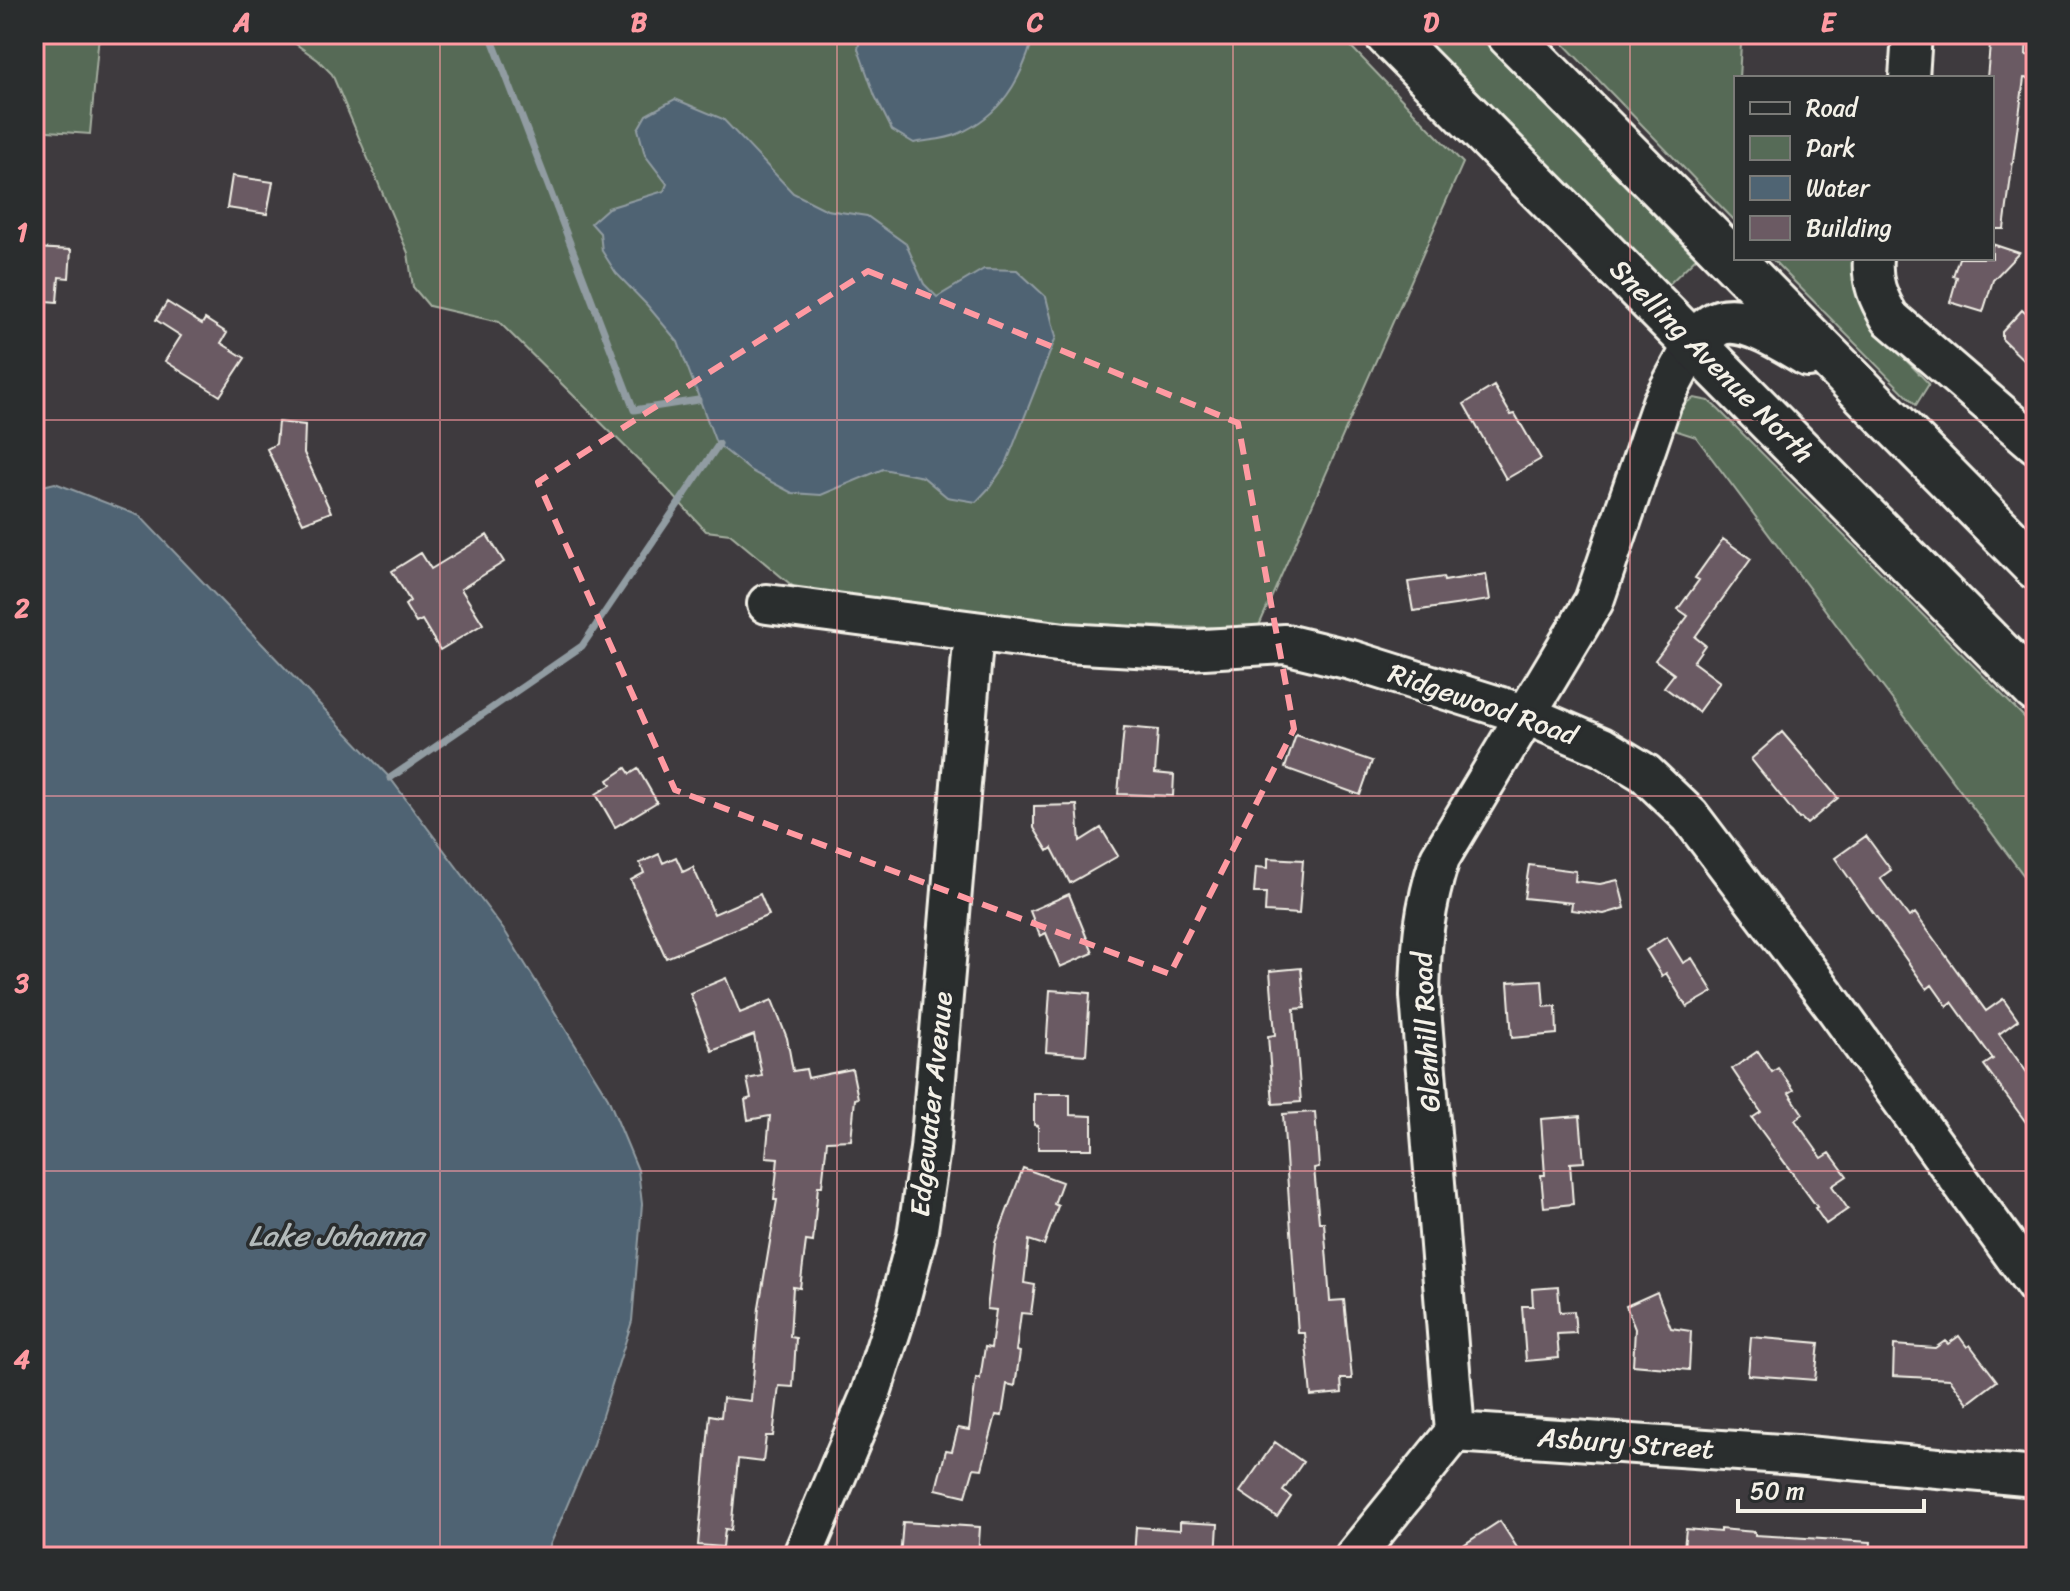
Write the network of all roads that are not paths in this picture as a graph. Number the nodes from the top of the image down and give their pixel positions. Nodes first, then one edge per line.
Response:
1 (1387, 34) edge
2 (1509, 34) edge
3 (1912, 34) edge
4 (1909, 76) edge
5 (1873, 260) edge
6 (1694, 343) junction
7 (1857, 385) junction
8 (2036, 444) edge
9 (2036, 567) edge
10 (767, 604) dead end
11 (974, 631) junction
12 (2036, 690) edge
13 (1527, 715) junction
14 (2036, 1286) edge
15 (1455, 1432) junction
16 (2036, 1477) edge
17 (802, 1557) edge
18 (1354, 1557) edge

1 - 6 highway, Snelling Avenue North
2 - 7 highway
3 - 4 street
5 - 8 street
6 - 7 highway
6 - 12 highway, Snelling Avenue North
6 - 13 street, Glenhill Road
7 - 9 highway
10 - 11 street, Ridgewood Road
11 - 13 street, Ridgewood Road
11 - 17 street, Edgewater Avenue
13 - 14 street, Ridgewood Road
13 - 15 street, Glenhill Road
15 - 16 street, Asbury Street
15 - 18 street

